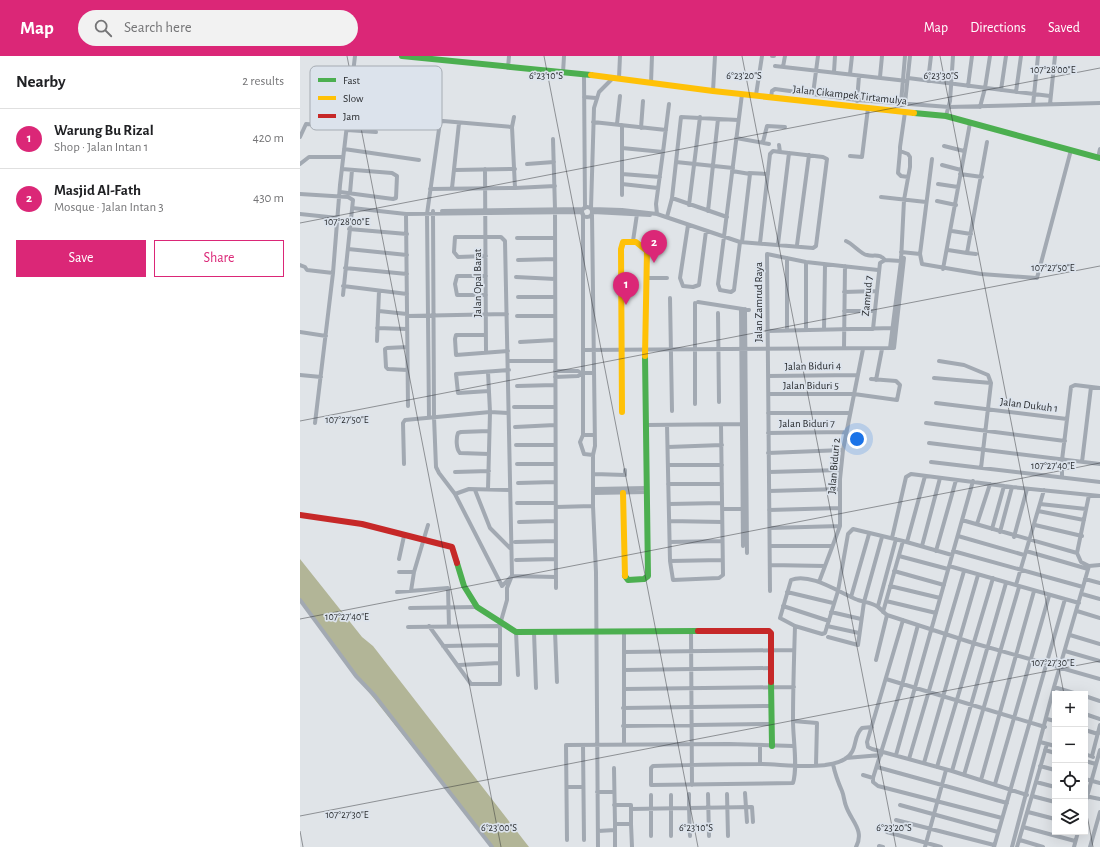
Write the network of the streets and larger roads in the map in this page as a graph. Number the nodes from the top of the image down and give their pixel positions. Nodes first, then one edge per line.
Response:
1 (355, 56) edge
2 (402, 56) edge
3 (469, 56) edge
4 (509, 56) edge
5 (564, 56) edge
6 (620, 56) edge
7 (652, 56) edge
8 (715, 56) edge
9 (762, 56) edge
10 (785, 56) edge
11 (818, 56) edge
12 (835, 56) edge
13 (852, 56) edge
14 (877, 56) edge
15 (882, 56) edge
16 (905, 56) edge
17 (910, 56) edge
18 (931, 56) edge
19 (953, 56) edge
20 (972, 56) edge
21 (990, 56) edge
22 (1006, 56) edge
23 (1021, 56) edge
24 (1038, 56) edge
25 (1056, 56) edge
26 (468, 64) junction
27 (354, 66) edge
28 (775, 66) dead end
29 (783, 67) junction
30 (508, 68) junction
31 (817, 71) junction
32 (834, 72) junction
33 (563, 73) junction
34 (850, 74) junction
35 (584, 75) junction
36 (859, 76) junction
37 (880, 77) junction
38 (616, 78) junction
39 (906, 80) junction
40 (928, 81) junction
41 (651, 83) junction
42 (950, 84) junction
43 (968, 86) junction
44 (985, 88) junction
45 (1001, 90) junction
46 (713, 91) junction
47 (1016, 92) junction
48 (742, 94) junction
49 (813, 94) junction
50 (1034, 94) junction
51 (756, 95) junction
52 (620, 96) dead end
53 (1050, 96) junction
54 (584, 97) junction
55 (771, 97) junction
56 (596, 98) junction
57 (643, 102) dead end
58 (856, 103) junction
59 (903, 103) junction
60 (1100, 103) edge
61 (669, 104) dead end
62 (1050, 104) junction
63 (1033, 105) junction
64 (948, 107) junction
65 (980, 107) junction
66 (868, 108) junction
67 (903, 111) junction
68 (583, 116) junction
69 (593, 116) junction
70 (946, 116) junction
71 (514, 117) dead end
72 (700, 117) junction
73 (718, 119) junction
74 (738, 120) junction
75 (442, 121) edge
76 (593, 122) junction
77 (970, 122) junction
78 (459, 123) junction
79 (310, 124) edge
80 (617, 124) junction
81 (622, 125) junction
82 (785, 127) dead end
83 (512, 128) junction
84 (641, 128) junction
85 (347, 130) edge
86 (354, 130) edge
87 (439, 130) edge
88 (666, 130) junction
89 (361, 131) joint
90 (376, 132) dead end
91 (300, 137) edge
92 (736, 138) junction
93 (553, 139) dead end
94 (764, 142) junction
95 (988, 142) dead end
96 (769, 144) dead end
97 (778, 145) dead end
98 (944, 146) dead end
99 (622, 148) junction
100 (1100, 148) edge
101 (344, 149) junction
102 (1071, 150) junction
103 (900, 151) junction
104 (964, 151) junction
105 (663, 152) junction
106 (780, 152) junction
107 (789, 153) junction
108 (809, 155) junction
109 (850, 156) dead end
110 (343, 157) junction
111 (1099, 158) edge
112 (932, 159) dead end
113 (419, 160) dead end
114 (554, 162) junction
115 (676, 162) junction
116 (300, 164) edge
117 (527, 164) dead end
118 (694, 164) junction
119 (942, 165) dead end
120 (713, 166) junction
121 (342, 169) junction
122 (485, 169) junction
123 (515, 169) junction
124 (352, 170) junction
125 (455, 170) junction
126 (732, 170) junction
127 (961, 172) junction
128 (749, 173) junction
129 (622, 174) junction
130 (768, 174) junction
131 (660, 177) junction
132 (982, 177) junction
133 (908, 178) junction
134 (622, 184) junction
135 (938, 184) dead end
136 (555, 186) junction
137 (958, 187) junction
138 (430, 188) junction
139 (452, 188) junction
140 (486, 188) junction
141 (515, 188) junction
142 (658, 188) junction
143 (340, 192) junction
144 (350, 193) junction
145 (300, 194) edge
146 (622, 195) dead end
147 (340, 197) junction
148 (881, 197) dead end
149 (672, 198) junction
150 (904, 200) junction
151 (937, 201) dead end
152 (926, 202) junction
153 (689, 205) junction
154 (956, 205) junction
155 (352, 208) junction
156 (555, 211) junction
157 (583, 211) junction
158 (592, 211) junction
159 (708, 211) junction
160 (486, 212) junction
161 (427, 213) junction
162 (433, 213) junction
163 (637, 213) junction
164 (300, 214) edge
165 (406, 214) junction
166 (657, 214) junction
167 (667, 217) junction
168 (727, 217) junction
169 (338, 218) junction
170 (688, 225) junction
171 (349, 228) junction
172 (706, 231) junction
173 (952, 231) junction
174 (406, 234) junction
175 (971, 234) junction
176 (486, 237) junction
177 (724, 237) junction
178 (517, 238) dead end
179 (555, 238) junction
180 (633, 241) junction
181 (846, 241) dead end
182 (741, 242) junction
183 (760, 244) junction
184 (778, 244) junction
185 (797, 245) junction
186 (348, 249) junction
187 (948, 250) junction
188 (967, 253) junction
189 (920, 254) junction
190 (976, 254) dead end
191 (407, 255) junction
192 (486, 256) junction
193 (901, 257) junction
194 (787, 258) junction
195 (555, 259) junction
196 (518, 260) dead end
197 (885, 260) junction
198 (806, 262) junction
199 (825, 265) junction
200 (300, 266) edge
201 (845, 266) junction
202 (346, 268) junction
203 (943, 269) junction
204 (878, 270) junction
205 (334, 273) junction
206 (407, 274) junction
207 (486, 276) junction
208 (516, 277) dead end
209 (646, 278) junction
210 (667, 278) dead end
211 (555, 279) junction
212 (343, 286) junction
213 (379, 291) junction
214 (876, 291) junction
215 (844, 292) junction
216 (407, 294) junction
217 (343, 295) dead end
218 (486, 295) junction
219 (518, 297) dead end
220 (555, 297) junction
221 (670, 298) dead end
222 (379, 311) junction
223 (844, 311) junction
224 (874, 311) junction
225 (718, 313) dead end
226 (507, 314) junction
227 (407, 315) junction
228 (486, 315) junction
229 (429, 316) junction
230 (434, 316) junction
231 (517, 316) dead end
232 (555, 316) junction
233 (377, 328) junction
234 (895, 328) junction
235 (407, 329) junction
236 (873, 329) junction
237 (787, 330) junction
238 (806, 330) junction
239 (824, 330) junction
240 (844, 330) junction
241 (767, 331) junction
242 (300, 332) edge
243 (486, 335) junction
244 (326, 336) junction
245 (555, 340) junction
246 (377, 341) dead end
247 (520, 342) dead end
248 (407, 347) junction
249 (743, 348) junction
250 (844, 348) junction
251 (645, 349) junction
252 (696, 349) junction
253 (767, 349) junction
254 (863, 349) junction
255 (882, 349) junction
256 (584, 350) junction
257 (593, 350) junction
258 (622, 350) junction
259 (671, 350) junction
260 (719, 350) junction
261 (508, 351) junction
262 (486, 352) junction
263 (508, 361) junction
264 (555, 361) junction
265 (939, 361) dead end
266 (407, 370) junction
267 (509, 370) junction
268 (555, 371) junction
269 (488, 372) junction
270 (582, 373) junction
271 (593, 373) junction
272 (858, 374) junction
273 (300, 375) edge
274 (768, 376) junction
275 (321, 377) junction
276 (555, 377) junction
277 (934, 378) dead end
278 (871, 379) dead end
279 (876, 380) junction
280 (991, 383) junction
281 (555, 385) junction
282 (517, 386) dead end
283 (1091, 387) junction
284 (1100, 388) edge
285 (489, 391) junction
286 (769, 394) junction
287 (854, 394) junction
288 (719, 402) dead end
289 (936, 403) dead end
290 (695, 404) dead end
291 (408, 406) dead end
292 (514, 407) dead end
293 (555, 407) junction
294 (989, 409) junction
295 (672, 411) dead end
296 (490, 412) junction
297 (622, 412) dead end
298 (508, 413) junction
299 (768, 413) junction
300 (850, 413) junction
301 (431, 418) junction
302 (1067, 419) junction
303 (315, 423) dead end
304 (926, 423) dead end
305 (744, 424) junction
306 (647, 425) junction
307 (667, 425) junction
308 (721, 425) junction
309 (516, 426) dead end
310 (555, 426) junction
311 (489, 431) junction
312 (986, 431) junction
313 (846, 432) junction
314 (768, 433) junction
315 (583, 435) junction
316 (594, 435) junction
317 (1065, 441) junction
318 (930, 443) dead end
319 (516, 445) dead end
320 (555, 445) junction
321 (722, 445) junction
322 (668, 447) junction
323 (843, 450) junction
324 (983, 451) junction
325 (768, 453) junction
326 (489, 454) junction
327 (593, 455) junction
328 (1062, 460) junction
329 (931, 462) dead end
330 (1082, 462) junction
331 (404, 464) dead end
332 (517, 464) dead end
333 (555, 464) junction
334 (1100, 464) edge
335 (668, 465) junction
336 (722, 465) junction
337 (981, 468) junction
338 (625, 470) dead end
339 (841, 470) junction
340 (489, 471) junction
341 (455, 472) dead end
342 (768, 472) junction
343 (594, 474) junction
344 (745, 474) junction
345 (925, 476) junction
346 (1062, 477) junction
347 (940, 478) junction
348 (956, 480) junction
349 (973, 481) junction
350 (555, 482) junction
351 (1100, 482) edge
352 (518, 483) dead end
353 (668, 484) junction
354 (722, 484) junction
355 (990, 484) junction
356 (1004, 486) junction
357 (1012, 487) junction
358 (488, 489) junction
359 (840, 489) junction
360 (1027, 489) junction
361 (475, 490) junction
362 (509, 490) junction
363 (647, 490) junction
364 (1044, 490) junction
365 (594, 491) junction
366 (769, 491) junction
367 (623, 493) junction
368 (455, 494) junction
369 (1089, 495) junction
370 (1100, 496) edge
371 (517, 503) dead end
372 (669, 504) junction
373 (722, 504) junction
374 (1040, 504) junction
375 (556, 505) junction
376 (593, 506) junction
377 (840, 508) junction
378 (743, 509) junction
379 (1086, 509) junction
380 (722, 510) junction
381 (769, 510) junction
382 (1038, 511) junction
383 (300, 515) edge
384 (962, 520) junction
385 (1084, 520) junction
386 (556, 521) junction
387 (669, 521) junction
388 (519, 522) dead end
389 (722, 522) junction
390 (977, 524) junction
391 (428, 525) dead end
392 (745, 525) junction
393 (1035, 525) junction
394 (840, 526) junction
395 (770, 528) junction
396 (992, 529) junction
397 (1000, 532) junction
398 (869, 534) junction
399 (404, 536) junction
400 (958, 536) junction
401 (1082, 536) junction
402 (882, 537) junction
403 (1014, 537) junction
404 (894, 538) junction
405 (424, 540) junction
406 (556, 540) junction
407 (722, 541) junction
408 (905, 541) junction
409 (1029, 541) junction
410 (515, 542) dead end
411 (670, 542) junction
412 (743, 546) dead end
413 (770, 546) junction
414 (832, 546) junction
415 (922, 546) junction
416 (510, 548) junction
417 (893, 550) junction
418 (936, 551) junction
419 (747, 553) dead end
420 (953, 553) junction
421 (1025, 553) junction
422 (899, 554) junction
423 (1077, 554) junction
424 (399, 559) dead end
425 (556, 559) junction
426 (1100, 559) edge
427 (516, 560) dead end
428 (722, 560) junction
429 (670, 561) junction
430 (770, 565) junction
431 (1100, 565) edge
432 (825, 566) junction
433 (949, 567) junction
434 (1088, 568) junction
435 (1020, 570) junction
436 (894, 571) junction
437 (964, 571) junction
438 (399, 572) dead end
439 (414, 572) junction
440 (978, 574) junction
441 (512, 576) junction
442 (556, 577) junction
443 (992, 578) junction
444 (1085, 579) junction
445 (819, 582) junction
446 (1006, 583) junction
447 (1100, 583) edge
448 (944, 584) junction
449 (890, 586) junction
450 (1018, 586) junction
451 (1083, 587) junction
452 (556, 588) dead end
453 (411, 591) junction
454 (770, 591) dead end
455 (838, 591) junction
456 (1034, 591) junction
457 (398, 592) dead end
458 (787, 592) junction
459 (1082, 594) junction
460 (1049, 596) junction
461 (851, 597) junction
462 (940, 598) junction
463 (1065, 599) junction
464 (1100, 599) edge
465 (300, 600) edge
466 (886, 601) junction
467 (864, 602) junction
468 (833, 603) junction
469 (1079, 604) junction
470 (782, 606) junction
471 (878, 606) junction
472 (410, 608) dead end
473 (449, 608) junction
474 (477, 608) junction
475 (1076, 611) junction
476 (831, 612) junction
477 (883, 612) junction
478 (936, 613) junction
479 (887, 616) junction
480 (1100, 618) edge
481 (861, 619) junction
482 (903, 620) junction
483 (828, 623) junction
484 (502, 624) junction
485 (918, 625) junction
486 (429, 626) junction
487 (795, 626) junction
488 (408, 627) dead end
489 (449, 627) junction
490 (931, 629) junction
491 (555, 631) junction
492 (516, 632) junction
493 (534, 632) junction
494 (596, 632) junction
495 (624, 632) junction
496 (691, 632) junction
497 (859, 633) junction
498 (946, 634) junction
499 (1070, 635) junction
500 (828, 637) dead end
501 (959, 638) junction
502 (973, 643) junction
503 (1100, 644) edge
504 (499, 645) junction
505 (443, 646) junction
506 (988, 646) junction
507 (771, 650) junction
508 (794, 650) junction
509 (1002, 650) junction
510 (1065, 651) junction
511 (624, 652) junction
512 (691, 652) junction
513 (1016, 654) junction
514 (1031, 659) junction
515 (876, 660) dead end
516 (1100, 661) edge
517 (500, 663) junction
518 (1047, 663) junction
519 (459, 665) junction
520 (772, 668) junction
521 (1060, 668) junction
522 (624, 670) junction
523 (692, 670) junction
524 (518, 675) dead end
525 (886, 679) junction
526 (1100, 679) edge
527 (557, 682) dead end
528 (902, 685) junction
529 (772, 687) junction
530 (794, 687) junction
531 (1054, 687) junction
532 (536, 688) dead end
533 (624, 689) junction
534 (692, 689) junction
535 (914, 689) junction
536 (1054, 691) edge
537 (1067, 691) edge
538 (928, 692) junction
539 (942, 696) junction
540 (1088, 697) edge
541 (957, 701) junction
542 (1100, 701) edge
543 (971, 705) junction
544 (771, 706) junction
545 (1052, 707) edge
546 (623, 708) junction
547 (692, 708) junction
548 (983, 709) junction
549 (999, 714) junction
550 (1088, 715) edge
551 (1014, 718) junction
552 (1047, 719) junction
553 (1100, 719) edge
554 (793, 720) junction
555 (1052, 720) edge
556 (1030, 723) junction
557 (772, 724) junction
558 (1100, 725) edge
559 (623, 726) junction
560 (692, 726) junction
561 (872, 727) junction
562 (1045, 727) junction
563 (1088, 731) edge
564 (1098, 734) junction
565 (1040, 742) junction
566 (624, 744) junction
567 (1047, 744) junction
568 (583, 745) junction
569 (596, 745) junction
570 (692, 745) junction
571 (760, 745) junction
572 (1052, 745) edge
573 (772, 746) junction
574 (794, 746) junction
575 (1045, 750) junction
576 (1052, 752) edge
577 (882, 753) junction
578 (1099, 754) edge
579 (896, 755) junction
580 (1088, 755) edge
581 (1092, 756) junction
582 (846, 758) junction
583 (909, 759) junction
584 (1088, 762) edge
585 (924, 763) junction
586 (760, 764) junction
587 (833, 764) junction
588 (692, 765) junction
589 (794, 765) junction
590 (816, 765) junction
591 (1040, 766) junction
592 (1095, 766) junction
593 (877, 767) junction
594 (614, 768) dead end
595 (937, 768) junction
596 (1052, 769) edge
597 (946, 770) junction
598 (1100, 770) edge
599 (952, 771) junction
600 (863, 775) dead end
601 (964, 775) junction
602 (873, 778) junction
603 (981, 780) junction
604 (1088, 780) edge
605 (1091, 781) junction
606 (1036, 782) junction
607 (1100, 783) edge
608 (995, 784) junction
609 (692, 785) junction
610 (942, 786) junction
611 (1052, 786) edge
612 (567, 787) junction
613 (583, 787) junction
614 (1011, 789) junction
615 (1088, 790) edge
616 (597, 792) junction
617 (614, 792) junction
618 (745, 793) dead end
619 (688, 794) dead end
620 (708, 794) dead end
621 (727, 794) dead end
622 (651, 795) dead end
623 (671, 795) dead end
624 (1027, 795) junction
625 (1032, 796) junction
626 (1088, 796) edge
627 (1100, 799) edge
628 (937, 800) junction
629 (1052, 801) edge
630 (1007, 803) junction
631 (900, 805) dead end
632 (614, 806) junction
633 (651, 808) junction
634 (671, 808) junction
635 (689, 808) junction
636 (708, 808) junction
637 (727, 808) junction
638 (746, 808) junction
639 (631, 809) junction
640 (1028, 812) junction
641 (1100, 812) edge
642 (934, 815) junction
643 (1002, 818) junction
644 (1052, 818) edge
645 (896, 820) dead end
646 (747, 822) dead end
647 (753, 822) dead end
648 (615, 824) junction
649 (631, 824) junction
650 (1023, 826) junction
651 (931, 828) junction
652 (615, 830) junction
653 (598, 831) junction
654 (887, 832) dead end
655 (998, 832) junction
656 (1077, 835) edge
657 (651, 836) dead end
658 (672, 836) dead end
659 (690, 836) dead end
660 (709, 836) dead end
661 (728, 836) dead end
662 (567, 840) dead end
663 (584, 840) dead end
664 (1020, 840) junction
665 (1075, 841) junction
666 (926, 845) edge
667 (994, 846) edge
668 (492, 847) edge
669 (598, 847) edge
670 (615, 847) edge
671 (632, 847) edge
672 (856, 847) edge
673 (941, 847) edge
674 (1012, 847) edge
675 (1017, 847) edge
676 (1043, 847) edge
677 (1074, 847) edge
678 (1090, 847) edge

1 - 27 street
2 - 26 street, Jalan Cikampek Tirtamulya
3 - 26 street
4 - 30 street
5 - 33 street
6 - 38 street
7 - 41 street
8 - 46 street
9 - 51 street
10 - 29 street
11 - 31 street
12 - 32 street
13 - 34 street
14 - 15 street
15 - 37 street
16 - 39 street
17 - 39 street
18 - 40 street
19 - 42 street
20 - 43 street
21 - 44 street
22 - 45 street
23 - 47 street
24 - 50 street
25 - 53 street
26 - 30 street, Jalan Cikampek Tirtamulya
28 - 29 street
29 - 31 street
30 - 33 street, Jalan Cikampek Tirtamulya
31 - 32 street
31 - 49 street
32 - 34 street
33 - 35 street, Jalan Cikampek Tirtamulya
34 - 36 street
35 - 38 street, Jalan Cikampek Tirtamulya
35 - 54 street
36 - 37 street
36 - 58 street
37 - 39 street
38 - 41 street, Jalan Cikampek Tirtamulya
38 - 56 street
39 - 40 street
39 - 59 street
40 - 42 street
41 - 46 street, Jalan Cikampek Tirtamulya
42 - 43 street
42 - 64 street
43 - 44 street
44 - 45 street
44 - 65 street
45 - 47 street
46 - 48 street, Jalan Cikampek Tirtamulya
47 - 50 street
48 - 51 street, Jalan Cikampek Tirtamulya
48 - 74 street
49 - 55 street
49 - 58 street
50 - 53 street
50 - 63 street
51 - 55 street, Jalan Cikampek Tirtamulya
52 - 80 street
53 - 62 street
54 - 56 street
54 - 68 street
55 - 58 street, Jalan Cikampek Tirtamulya
56 - 69 street
57 - 84 street
58 - 59 street
58 - 66 street, Jalan Cikampek Tirtamulya
59 - 64 street
59 - 67 street
60 - 62 street
61 - 88 street
62 - 63 street
63 - 65 street
64 - 65 street
64 - 70 street
66 - 67 street, Jalan Cikampek Tirtamulya
66 - 109 street
67 - 70 street, Jalan Cikampek Tirtamulya
67 - 103 street
68 - 69 street
68 - 157 street
69 - 76 street
70 - 77 street, Jalan Cikampek Tirtamulya
71 - 83 street
72 - 73 street
72 - 115 street
72 - 118 street
73 - 74 street
73 - 120 street
74 - 92 street
75 - 78 street
76 - 80 street
76 - 158 street
77 - 102 street, Jalan Cikampek Tirtamulya
77 - 104 street
78 - 83 street
78 - 125 street
79 - 91 street
80 - 81 street
81 - 84 street
81 - 99 street
82 - 94 street
83 - 123 street
84 - 88 street
85 - 101 street
86 - 89 street
87 - 138 street
88 - 105 street
89 - 90 street
92 - 94 street
92 - 126 street
93 - 114 street
94 - 96 street
95 - 132 street
97 - 106 street
98 - 104 street
99 - 105 street
99 - 129 street
100 - 111 street
101 - 110 street
101 - 113 street
102 - 111 street, Jalan Cikampek Tirtamulya
102 - 203 street
103 - 133 street
103 - 133 street
104 - 127 street
105 - 131 street
106 - 107 street
106 - 130 street
107 - 108 street
107 - 184 street
108 - 185 street
108 - 185 street
110 - 116 street
110 - 121 street
112 - 152 street
114 - 117 street
114 - 136 street
115 - 118 street
115 - 149 street
118 - 120 street
118 - 153 street
119 - 127 street
120 - 126 street
120 - 159 street
121 - 124 street
121 - 143 street
122 - 123 street
122 - 125 street
122 - 140 street, Jalan Opal Barat
123 - 141 street
124 - 144 street
124 - 144 street
125 - 139 street
126 - 128 street
126 - 168 street
127 - 132 street
127 - 137 street
128 - 130 street
128 - 182 street
129 - 131 street
129 - 134 street
130 - 183 street
131 - 142 street
132 - 175 street
133 - 150 street
134 - 142 street
134 - 146 street
135 - 137 street
136 - 141 street
136 - 156 street
137 - 154 street
138 - 139 street
138 - 161 street
139 - 140 street
140 - 141 street
140 - 160 street, Jalan Opal Barat
142 - 166 street
143 - 144 street
143 - 147 street
145 - 147 street
147 - 155 street
147 - 169 street
148 - 150 street
149 - 153 street
149 - 167 street
150 - 152 street
150 - 193 street
151 - 154 street
152 - 189 street
153 - 159 street
154 - 173 street
155 - 165 street
155 - 171 street
156 - 157 street
156 - 160 street
156 - 179 street
157 - 158 street
157 - 158 street
157 - 256 street
158 - 163 street
158 - 257 street
159 - 168 street
160 - 162 street
160 - 176 street, Jalan Opal Barat
161 - 162 street
161 - 165 street
161 - 229 street
162 - 230 street
163 - 166 street
163 - 180 street
164 - 169 street
165 - 174 street
166 - 167 street
167 - 170 street
168 - 177 street
169 - 205 street
170 - 172 street
170 - 172 street
171 - 174 street
171 - 186 street
172 - 177 street
173 - 175 street
173 - 187 street
174 - 191 street
175 - 188 street
176 - 192 street, Jalan Opal Barat
176 - 192 street
176 - 226 street
177 - 182 street
177 - 182 street
178 - 179 street
179 - 195 street
180 - 209 street
180 - 258 street
181 - 197 street
182 - 183 street
183 - 184 street
184 - 185 street
186 - 191 street
186 - 202 street
187 - 188 street
187 - 203 street
188 - 190 street
189 - 193 street
189 - 203 street
191 - 206 street
192 - 207 street, Jalan Opal Barat
193 - 197 street
193 - 234 street
194 - 198 street
194 - 237 street
194 - 241 street, Jalan Zamrud Raya
195 - 196 street
195 - 211 street
197 - 204 street, Zamrud 7
198 - 199 street
198 - 238 street
199 - 201 street
199 - 239 street
200 - 205 street
201 - 204 street
201 - 215 street
202 - 206 street
202 - 212 street
204 - 214 street, Zamrud 7
205 - 244 street
206 - 216 street
207 - 218 street, Jalan Opal Barat
207 - 218 street
208 - 211 street
209 - 210 street
209 - 251 street
211 - 220 street
212 - 213 street
212 - 217 street
213 - 216 street
213 - 222 street
214 - 215 street
214 - 224 street, Zamrud 7
215 - 223 street
216 - 227 street
218 - 228 street, Jalan Opal Barat
219 - 220 street
220 - 232 street
221 - 259 street
222 - 227 street
222 - 233 street
223 - 224 street
223 - 240 street
224 - 236 street, Zamrud 7
225 - 260 street
226 - 228 street
226 - 261 street
227 - 229 street
227 - 235 street
228 - 230 street
228 - 243 street, Jalan Opal Barat
229 - 230 street
229 - 301 street
230 - 301 street
231 - 232 street
232 - 245 street
233 - 235 street
233 - 246 street
234 - 236 street
234 - 255 street
235 - 248 street
236 - 240 street
237 - 238 street
237 - 241 street
238 - 239 street
239 - 240 street
240 - 250 street
241 - 253 street, Jalan Zamrud Raya
242 - 244 street
243 - 262 street, Jalan Opal Barat
243 - 262 street
244 - 275 street
245 - 247 street
245 - 264 street
248 - 266 street
248 - 266 street
249 - 252 street
249 - 253 street
249 - 260 street
249 - 305 street
250 - 253 street
250 - 254 street
251 - 258 street
251 - 259 street
251 - 306 street
252 - 259 street
252 - 260 street
252 - 290 street
253 - 274 street, Jalan Zamrud Raya
254 - 255 street
254 - 272 street, Jalan Biduri 2
255 - 279 street
256 - 257 street
256 - 270 street
257 - 258 street
257 - 271 street
258 - 297 street
259 - 295 street
260 - 288 street
261 - 262 street
261 - 263 street
263 - 264 street
263 - 267 street
264 - 268 street
265 - 280 street
266 - 291 street
267 - 269 street
267 - 298 street
268 - 270 street
268 - 276 street
269 - 285 street
269 - 285 street
270 - 271 street
270 - 276 street
270 - 315 street
271 - 316 street
272 - 274 street, Jalan Biduri 4
272 - 287 street, Jalan Biduri 2
273 - 275 street
274 - 286 street, Jalan Zamrud Raya
275 - 303 street
276 - 281 street
277 - 280 street
278 - 279 street
279 - 287 street, Jalan Biduri 5
280 - 294 street
281 - 282 street
281 - 293 street
283 - 284 street
283 - 302 street
283 - 330 street
285 - 296 street
286 - 287 street, Jalan Biduri 5
286 - 299 street, Jalan Zamrud Raya
287 - 300 street, Jalan Biduri 2
289 - 294 street, Jalan Dukuh 1
292 - 293 street
293 - 310 street
294 - 302 street, Jalan Dukuh 1
294 - 312 street
296 - 298 street
296 - 301 street
296 - 311 street
298 - 362 street
299 - 300 street
299 - 314 street, Jalan Zamrud Raya
300 - 313 street, Jalan Biduri 2
301 - 331 street
301 - 368 street
302 - 317 street
304 - 312 street
305 - 308 street
305 - 344 street
306 - 307 street
306 - 363 street
307 - 308 street
307 - 322 street
308 - 321 street
309 - 310 street
310 - 320 street
311 - 326 street
311 - 326 street
312 - 317 street
312 - 324 street
313 - 314 street, Jalan Biduri 7
313 - 323 street, Jalan Biduri 2
314 - 325 street, Jalan Zamrud Raya
315 - 316 street
315 - 327 street
316 - 327 street
317 - 328 street
318 - 324 street
319 - 320 street
320 - 333 street
321 - 322 street
321 - 336 street
322 - 335 street
323 - 325 street
323 - 339 street, Jalan Biduri 2
324 - 328 street
324 - 337 street
325 - 342 street, Jalan Zamrud Raya
326 - 340 street
327 - 343 street
328 - 330 street
328 - 346 street
329 - 337 street
330 - 334 street
332 - 333 street
333 - 350 street
335 - 336 street
335 - 353 street
336 - 354 street
337 - 346 street
338 - 343 street
339 - 342 street
339 - 359 street, Jalan Biduri 2
340 - 341 street
340 - 358 street
342 - 366 street, Jalan Zamrud Raya
343 - 365 street
344 - 378 street
344 - 392 street
345 - 347 street
345 - 404 street
345 - 408 street
346 - 351 street
347 - 348 street
347 - 415 street
348 - 349 street
348 - 418 street
349 - 355 street
349 - 384 street
350 - 352 street
350 - 375 street
353 - 354 street
353 - 372 street
354 - 373 street
355 - 356 street
355 - 390 street
356 - 357 street
356 - 396 street
357 - 360 street
357 - 397 street
358 - 361 street
358 - 362 street
359 - 366 street
359 - 377 street, Jalan Biduri 2
360 - 364 street
360 - 403 street
361 - 368 street
361 - 416 street
362 - 416 street
363 - 365 street
363 - 367 street
363 - 367 street
364 - 369 street
364 - 374 street
365 - 367 street
365 - 376 street
366 - 381 street, Jalan Zamrud Raya
368 - 441 street
369 - 370 street
369 - 379 street
371 - 375 street
372 - 373 street
372 - 387 street
373 - 380 street
374 - 379 street
374 - 382 street
375 - 376 street
375 - 386 street
376 - 494 street
377 - 381 street
377 - 394 street, Jalan Biduri 2
378 - 380 street
378 - 392 street
379 - 385 street
380 - 389 street
381 - 395 street, Jalan Zamrud Raya
382 - 385 street
382 - 393 street
383 - 399 street
384 - 390 street
384 - 400 street
385 - 401 street
386 - 388 street
386 - 406 street
387 - 389 street
387 - 411 street
389 - 407 street
390 - 396 street
391 - 405 street
392 - 412 street
392 - 419 street
393 - 401 street
393 - 409 street
394 - 395 street
394 - 414 street, Jalan Biduri 2
395 - 413 street, Jalan Zamrud Raya
396 - 397 street
397 - 403 street
398 - 402 street
398 - 455 street
398 - 461 street
399 - 405 street
399 - 424 street
400 - 420 street
400 - 421 street
401 - 423 street
402 - 404 street
402 - 467 street
403 - 409 street
404 - 408 street
404 - 417 street
405 - 439 street
405 - 474 street
406 - 410 street
406 - 425 street
407 - 411 street
407 - 428 street
408 - 415 street
408 - 422 street
409 - 421 street
409 - 423 street
411 - 429 street
413 - 414 street
413 - 430 street, Jalan Zamrud Raya
414 - 432 street, Jalan Biduri 2
415 - 418 street
416 - 441 street
417 - 422 street
417 - 471 street
418 - 420 street
420 - 433 street
420 - 435 street
421 - 434 street
421 - 435 street
422 - 433 street
422 - 436 street
423 - 434 street
425 - 427 street
425 - 442 street
426 - 431 street
428 - 429 street
428 - 429 street
430 - 432 street
430 - 454 street, Jalan Zamrud Raya
431 - 434 street
432 - 445 street, Jalan Biduri 2
433 - 437 street
433 - 448 street
434 - 444 street
435 - 450 street
435 - 451 street
436 - 448 street
436 - 449 street
437 - 440 street
437 - 498 street
438 - 439 street
439 - 453 street
440 - 443 street
440 - 501 street
441 - 442 street
441 - 484 street
442 - 452 street
443 - 446 street
443 - 502 street
444 - 447 street
444 - 451 street
445 - 455 street
445 - 458 street
446 - 450 street
446 - 506 street
448 - 462 street
449 - 462 street
449 - 466 street
450 - 456 street
450 - 509 street
451 - 459 street
453 - 457 street
453 - 473 street
455 - 461 street
455 - 468 street
456 - 460 street
456 - 513 street
458 - 468 street
458 - 470 street
459 - 464 street
459 - 469 street
460 - 463 street
460 - 514 street
461 - 467 street
462 - 478 street
463 - 469 street
463 - 518 street
465 - 668 street
466 - 477 street
466 - 478 street
467 - 471 street
467 - 481 street
468 - 476 street
469 - 475 street
470 - 483 street
470 - 487 street
471 - 477 street
472 - 473 street
473 - 474 street
473 - 489 street
474 - 484 street
475 - 480 street
475 - 499 street
476 - 481 street
476 - 483 street
477 - 479 street
478 - 490 street
479 - 482 street
479 - 515 street
481 - 497 street
482 - 485 street
482 - 525 street
483 - 487 street
483 - 497 street
484 - 489 street
484 - 492 street
484 - 504 street
485 - 490 street
485 - 528 street
486 - 488 street
486 - 489 street
486 - 505 street
487 - 508 street
490 - 498 street
490 - 535 street
491 - 493 street
491 - 494 street
491 - 527 street
492 - 493 street
492 - 524 street
493 - 532 street
494 - 495 street
494 - 569 street
495 - 496 street
495 - 511 street
496 - 507 street
496 - 512 street
497 - 500 street
498 - 501 street
498 - 538 street
499 - 503 street
499 - 510 street
501 - 502 street
501 - 539 street
502 - 506 street
502 - 541 street
504 - 505 street
504 - 517 street
505 - 519 street
506 - 509 street
506 - 543 street
507 - 508 street
507 - 512 street
507 - 520 street
508 - 530 street
509 - 513 street
509 - 548 street
510 - 516 street
510 - 521 street
511 - 512 street
511 - 522 street
512 - 523 street
513 - 514 street
513 - 549 street
514 - 518 street
514 - 551 street
517 - 519 street
517 - 519 street
518 - 521 street
518 - 556 street
520 - 523 street
520 - 529 street
521 - 526 street
521 - 531 street
522 - 523 street
522 - 533 street
523 - 534 street
525 - 528 street
525 - 561 street
528 - 535 street
528 - 577 street
529 - 530 street
529 - 534 street
529 - 544 street
530 - 554 street
531 - 536 street
531 - 537 street
533 - 534 street
533 - 546 street
534 - 547 street
535 - 538 street
535 - 579 street
538 - 539 street
538 - 583 street
539 - 541 street
539 - 585 street
540 - 542 street
541 - 543 street
541 - 595 street
543 - 548 street
543 - 599 street
544 - 547 street
544 - 557 street
545 - 552 street
546 - 547 street
546 - 559 street
547 - 560 street
548 - 549 street
548 - 601 street
549 - 551 street
549 - 603 street
550 - 553 street
551 - 556 street
551 - 608 street
552 - 555 street
552 - 562 street
554 - 574 street
554 - 590 street
556 - 562 street
556 - 614 street
557 - 560 street
557 - 573 street
558 - 564 street
559 - 560 street
559 - 566 street
560 - 570 street
561 - 577 street
561 - 582 street
562 - 565 street
563 - 564 street
564 - 581 street
565 - 567 street
565 - 624 street
566 - 569 street
566 - 570 street
567 - 572 street
567 - 575 street
568 - 569 street
568 - 612 street
568 - 613 street
569 - 616 street
570 - 571 street
570 - 588 street
571 - 573 street
571 - 586 street
573 - 574 street
574 - 589 street
575 - 576 street
575 - 591 street
577 - 579 street
577 - 582 street
577 - 593 street
578 - 581 street
578 - 592 street
579 - 583 street
580 - 581 street
582 - 587 street
583 - 585 street
584 - 592 street
585 - 595 street
586 - 588 street
586 - 589 street
587 - 590 street
587 - 672 street
588 - 609 street
588 - 609 street
589 - 590 street
589 - 609 street
591 - 596 street
591 - 606 street
592 - 598 street
592 - 605 street
593 - 602 street
593 - 610 street
594 - 617 street
595 - 597 street
597 - 599 street
597 - 610 street
599 - 601 street
600 - 602 street
601 - 603 street
602 - 628 street
603 - 608 street
604 - 605 street
605 - 607 street
605 - 615 street
606 - 611 street
606 - 625 street
608 - 614 street
610 - 628 street
610 - 630 street
612 - 613 street
612 - 662 street
613 - 663 street
614 - 624 street
614 - 630 street
616 - 617 street
616 - 653 street
617 - 632 street
618 - 638 street
619 - 635 street
620 - 636 street
621 - 637 street
622 - 633 street
623 - 634 street
624 - 674 street
625 - 629 street
625 - 640 street
626 - 627 street
628 - 642 street
628 - 643 street
630 - 643 street
631 - 642 street
632 - 639 street
632 - 648 street
633 - 634 street
633 - 639 street
633 - 657 street
634 - 635 street
634 - 658 street
635 - 636 street
635 - 659 street
636 - 637 street
636 - 660 street
637 - 638 street
637 - 661 street
638 - 646 street
638 - 647 street
639 - 649 street
640 - 644 street
640 - 650 street
641 - 678 street
642 - 651 street
642 - 655 street
643 - 655 street
645 - 651 street
648 - 649 street
648 - 652 street
649 - 671 street
650 - 664 street
650 - 665 street
651 - 666 street
651 - 667 street
652 - 653 street
652 - 670 street
653 - 669 street
654 - 666 street
655 - 667 street
656 - 665 street
664 - 675 street
664 - 676 street
665 - 677 street
666 - 673 street

